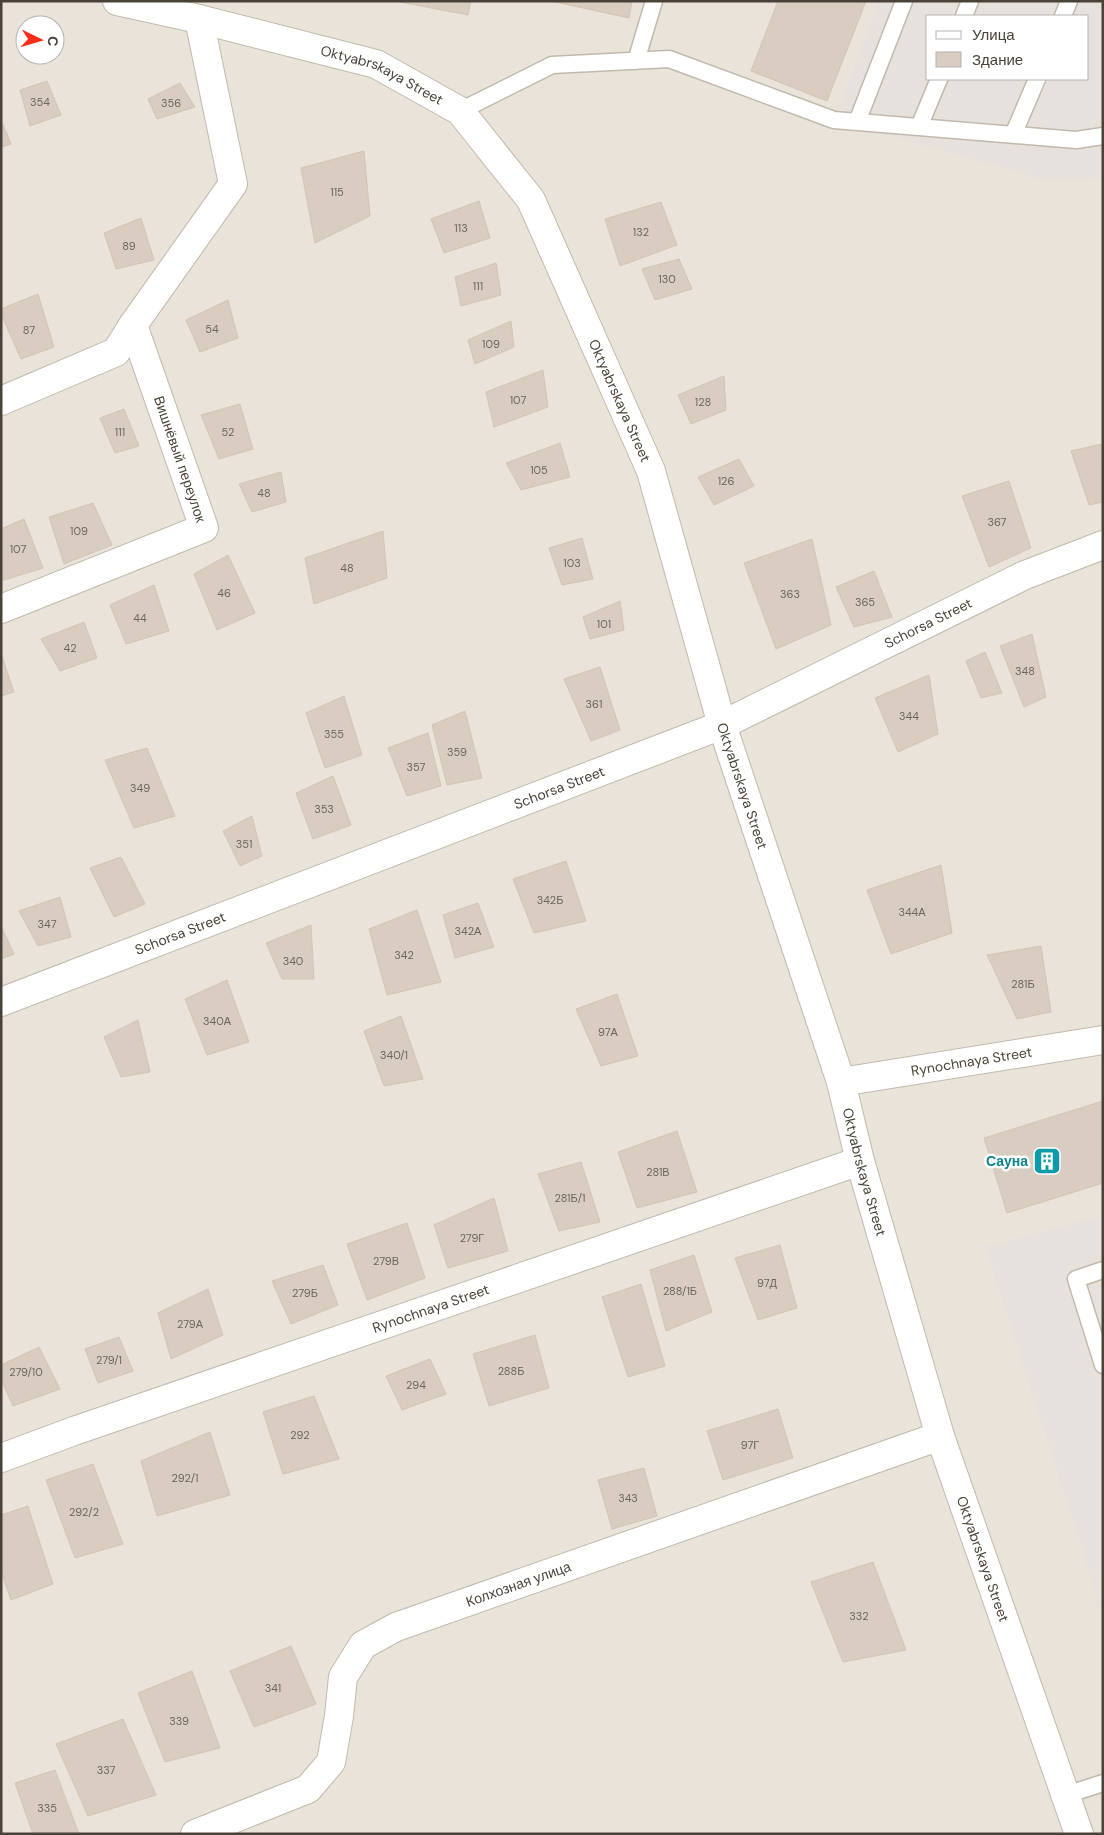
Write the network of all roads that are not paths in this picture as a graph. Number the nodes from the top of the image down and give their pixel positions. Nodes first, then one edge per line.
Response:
1 (117, 1) edge
2 (654, 1) edge
3 (904, 1) edge
4 (970, 1) edge
5 (1069, 1) edge
6 (964, 15) edge
7 (1063, 15) edge
8 (199, 19) junction
9 (636, 61) junction
10 (939, 80) edge
11 (1036, 80) edge
12 (460, 111) junction
13 (857, 122) junction
14 (919, 127) junction
15 (1013, 135) junction
16 (1103, 136) edge
17 (133, 325) junction
18 (1, 400) edge
19 (1103, 544) edge
20 (1, 609) edge
21 (722, 725) junction
22 (1, 1002) edge
23 (1103, 1040) edge
24 (841, 1082) junction
25 (860, 1161) junction
26 (1103, 1270) edge
27 (1103, 1365) edge
28 (940, 1436) junction
29 (1, 1458) edge
30 (1103, 1782) edge
31 (1066, 1795) junction
32 (195, 1834) edge
33 (1078, 1834) edge

1 - 8 street, Oktyabrskaya Street
2 - 9 lane
3 - 13 lane
4 - 6 lane
5 - 7 lane
8 - 12 street, Oktyabrskaya Street
8 - 17 street
9 - 12 lane
9 - 13 lane
10 - 14 lane
11 - 15 lane
12 - 21 street, Oktyabrskaya Street
13 - 14 lane
14 - 15 lane
15 - 16 lane
17 - 18 street
17 - 20 street, Вишнёвый переулок
19 - 21 street, Schorsa Street
21 - 22 street, Schorsa Street
21 - 24 street, Oktyabrskaya Street
23 - 24 street, Rynochnaya Street
24 - 25 street, Oktyabrskaya Street
25 - 28 street, Oktyabrskaya Street
25 - 29 street, Rynochnaya Street
26 - 27 lane
28 - 31 street, Oktyabrskaya Street
28 - 32 street, Колхозная улица
30 - 31 lane
31 - 33 street, Oktyabrskaya Street

